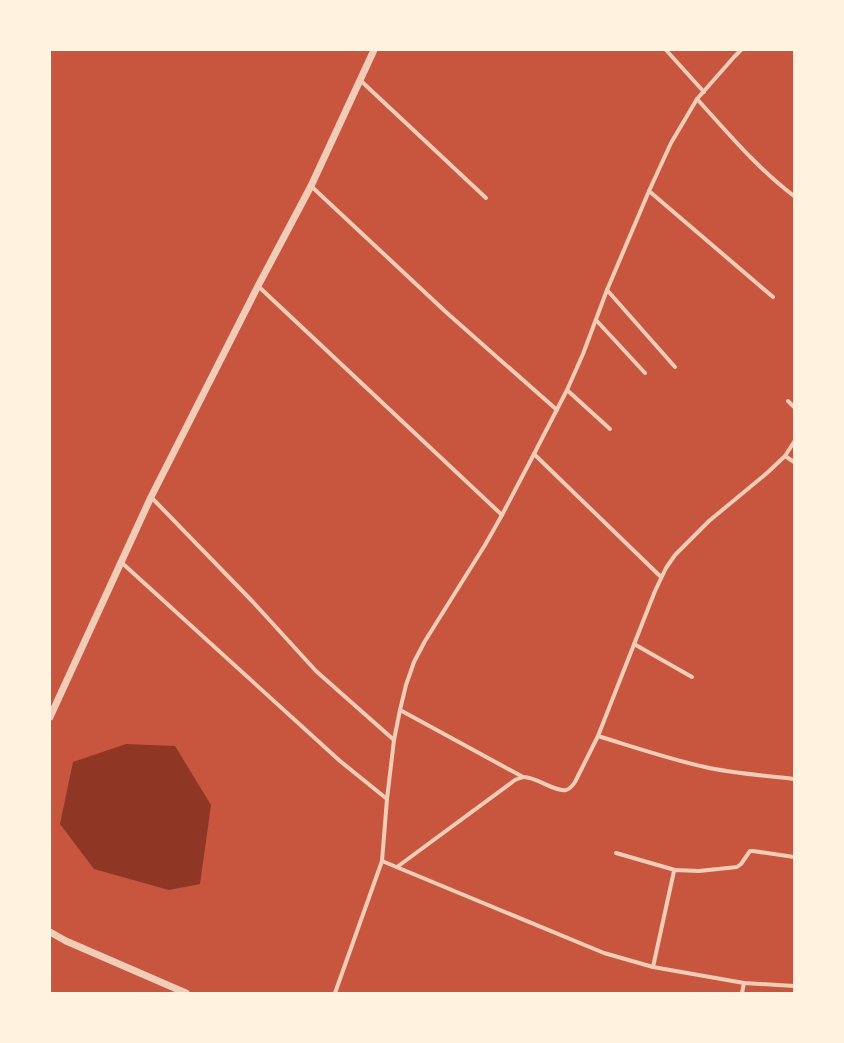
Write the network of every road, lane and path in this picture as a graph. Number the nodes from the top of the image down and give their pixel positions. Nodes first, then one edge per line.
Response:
1 (374, 50) edge
2 (673, 50) edge
3 (741, 50) edge
4 (667, 52) edge
5 (360, 80) junction
6 (704, 92) junction
7 (697, 99) junction
8 (311, 186) junction
9 (649, 191) junction
10 (794, 196) edge
11 (486, 198) dead end
12 (258, 286) junction
13 (606, 290) junction
14 (772, 297) dead end
15 (596, 320) junction
16 (675, 367) dead end
17 (645, 373) dead end
18 (567, 390) junction
19 (788, 401) dead end
20 (794, 407) edge
21 (557, 410) junction
22 (610, 429) dead end
23 (794, 442) edge
24 (534, 454) junction
25 (785, 456) junction
26 (794, 462) edge
27 (151, 497) junction
28 (502, 515) junction
29 (121, 561) junction
30 (661, 577) junction
31 (634, 644) junction
32 (692, 677) dead end
33 (400, 710) junction
34 (50, 717) edge
35 (598, 736) junction
36 (394, 740) junction
37 (523, 777) junction
38 (794, 779) edge
39 (387, 799) junction
40 (616, 853) dead end
41 (794, 857) edge
42 (382, 861) junction
43 (397, 867) junction
44 (675, 870) junction
45 (50, 932) edge
46 (653, 967) junction
47 (744, 983) junction
48 (794, 986) edge
49 (186, 993) edge
50 (335, 993) edge
51 (742, 993) edge

1 - 5 street
2 - 4 street
3 - 6 street
4 - 6 street
5 - 8 street
5 - 11 street
6 - 7 street
7 - 9 street
7 - 10 street
8 - 12 street
8 - 21 street
9 - 13 street
9 - 14 street
12 - 27 street
12 - 28 street
13 - 15 street
13 - 16 street
15 - 17 street
15 - 18 street
18 - 21 street
18 - 22 street
19 - 20 street
21 - 24 street
23 - 25 street
24 - 28 street
24 - 30 street
25 - 26 street
25 - 30 street
27 - 29 street
27 - 36 street
28 - 33 street
29 - 34 street
29 - 39 street
30 - 31 street
31 - 32 street
31 - 35 street
33 - 36 street
33 - 37 street
35 - 37 street
35 - 38 street
36 - 39 street
37 - 43 street
39 - 42 street
40 - 44 street
41 - 44 street
42 - 43 street
42 - 50 street
43 - 46 street
44 - 46 street
45 - 49 street
46 - 47 street
47 - 48 street
47 - 51 street

